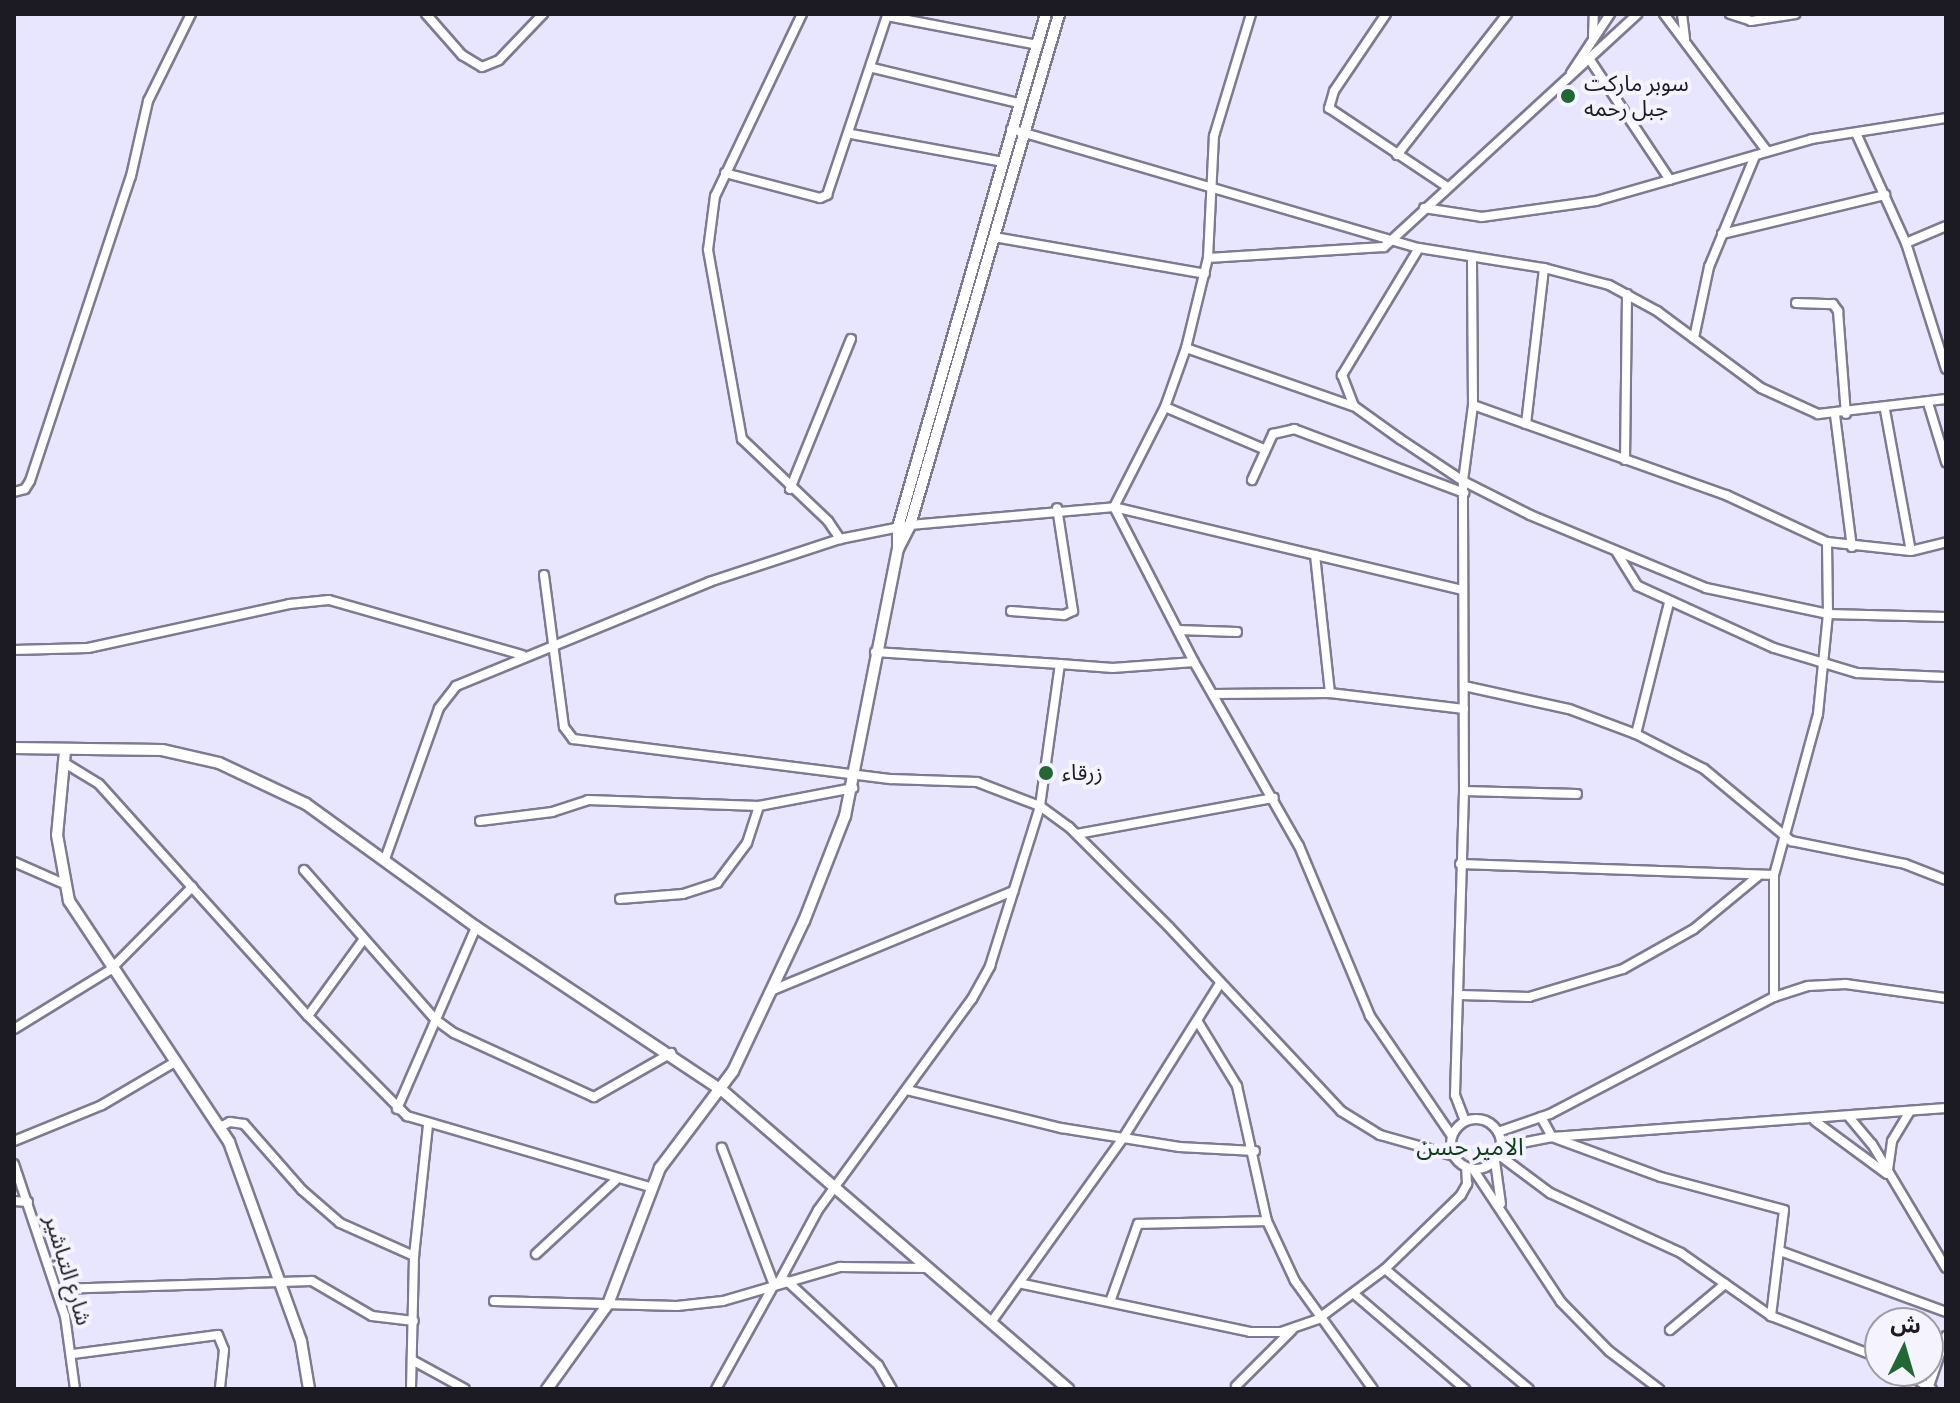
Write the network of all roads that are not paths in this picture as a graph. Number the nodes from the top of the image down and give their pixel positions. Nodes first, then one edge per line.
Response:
1 (191, 14) edge
2 (426, 14) edge
3 (543, 14) edge
4 (802, 14) edge
5 (1046, 14) edge
6 (1059, 14) edge
7 (1251, 14) edge
8 (1386, 14) edge
9 (1507, 14) edge
10 (1594, 14) edge
11 (1610, 14) edge
12 (1637, 14) edge
13 (1664, 14) edge
14 (1682, 14) edge
15 (1730, 14) edge
16 (1795, 14) edge
17 (883, 15) edge
18 (1593, 38) junction
19 (1685, 40) junction
20 (1038, 45) junction
21 (1590, 60) junction
22 (873, 68) junction
23 (1568, 79) junction
24 (1018, 103) junction
25 (1946, 118) edge
26 (1011, 129) junction
27 (1025, 133) junction
28 (1856, 133) junction
29 (851, 134) junction
30 (1767, 151) junction
31 (1397, 155) junction
32 (1755, 156) junction
33 (1003, 162) junction
34 (725, 173) junction
35 (1670, 180) junction
36 (1209, 184) junction
37 (1446, 186) junction
38 (1885, 195) junction
39 (1424, 208) junction
40 (1946, 226) edge
41 (1722, 234) junction
42 (994, 237) junction
43 (1393, 240) junction
44 (1906, 243) junction
45 (1419, 248) junction
46 (1472, 257) junction
47 (1208, 258) junction
48 (1544, 268) junction
49 (1205, 274) junction
50 (1627, 294) junction
51 (1796, 303) dead end
52 (1694, 338) junction
53 (851, 339) dead end
54 (1186, 348) junction
55 (1946, 369) edge
56 (1946, 399) edge
57 (1928, 403) junction
58 (1473, 405) junction
59 (1354, 406) junction
60 (1165, 407) junction
61 (1885, 410) junction
62 (1846, 414) junction
63 (1835, 415) junction
64 (1526, 424) junction
65 (1264, 449) junction
66 (1625, 460) junction
67 (1946, 462) edge
68 (1252, 480) dead end
69 (1463, 481) junction
70 (790, 489) junction
71 (14, 492) edge
72 (1464, 493) junction
73 (1114, 507) junction
74 (1057, 508) junction
75 (904, 526) junction
76 (840, 539) junction
77 (1827, 542) junction
78 (1946, 542) edge
79 (1852, 547) junction
80 (1911, 551) junction
81 (1617, 553) junction
82 (1315, 555) junction
83 (544, 575) dead end
84 (1462, 590) junction
85 (1669, 603) junction
86 (1011, 611) dead end
87 (1828, 614) junction
88 (1946, 617) edge
89 (1178, 630) junction
90 (1237, 632) dead end
91 (552, 646) junction
92 (14, 650) edge
93 (874, 652) junction
94 (522, 655) junction
95 (1194, 662) junction
96 (1060, 664) junction
97 (1823, 665) junction
98 (1946, 677) edge
99 (1464, 686) junction
100 (1330, 693) junction
101 (1214, 694) junction
102 (1464, 709) junction
103 (1636, 734) junction
104 (14, 748) edge
105 (64, 757) junction
106 (857, 772) junction
107 (853, 788) junction
108 (1464, 791) junction
109 (1577, 794) dead end
110 (1274, 798) junction
111 (759, 806) junction
112 (1040, 806) junction
113 (480, 821) dead end
114 (1077, 834) junction
115 (1782, 836) junction
116 (385, 859) junction
117 (14, 862) edge
118 (1460, 864) junction
119 (304, 870) dead end
120 (1774, 875) junction
121 (1758, 876) junction
122 (1946, 880) edge
123 (62, 883) junction
124 (192, 887) junction
125 (1013, 891) junction
126 (620, 899) dead end
127 (476, 927) junction
128 (364, 939) junction
129 (110, 970) junction
130 (1219, 985) junction
131 (773, 990) junction
132 (1460, 995) junction
133 (1774, 997) junction
134 (1946, 998) edge
135 (308, 1016) junction
136 (436, 1020) junction
137 (1198, 1022) junction
138 (14, 1029) edge
139 (671, 1053) junction
140 (175, 1062) junction
141 (907, 1090) junction
142 (723, 1091) junction
143 (1946, 1108) edge
144 (397, 1109) junction
145 (1909, 1113) junction
146 (1541, 1117) junction
147 (1849, 1117) junction
148 (1465, 1121) junction
149 (1815, 1121) junction
150 (428, 1126) junction
151 (220, 1127) junction
152 (1498, 1132) junction
153 (1452, 1136) junction
154 (1552, 1137) junction
155 (1123, 1138) junction
156 (14, 1141) edge
157 (722, 1148) dead end
158 (1255, 1151) junction
159 (1498, 1154) junction
160 (1454, 1156) junction
161 (14, 1164) edge
162 (1469, 1168) junction
163 (1888, 1174) junction
164 (617, 1179) junction
165 (650, 1187) junction
166 (834, 1189) junction
167 (14, 1201) edge
168 (28, 1202) junction
169 (1501, 1205) junction
170 (1267, 1221) junction
171 (1780, 1251) junction
172 (536, 1254) dead end
173 (414, 1256) junction
174 (927, 1268) junction
175 (1946, 1268) edge
176 (1385, 1269) junction
177 (780, 1283) junction
178 (282, 1284) junction
179 (1023, 1284) junction
180 (1725, 1284) junction
181 (57, 1289) junction
182 (1353, 1293) junction
183 (494, 1301) dead end
184 (1110, 1302) junction
185 (608, 1304) junction
186 (1946, 1312) edge
187 (1771, 1316) junction
188 (1318, 1319) junction
189 (414, 1321) junction
190 (992, 1321) junction
191 (1295, 1327) junction
192 (1670, 1330) dead end
193 (1946, 1336) edge
194 (1864, 1352) edge
195 (73, 1354) junction
196 (412, 1360) junction
197 (1236, 1388) edge
198 (1930, 1388) edge
199 (75, 1389) edge
200 (220, 1389) edge
201 (309, 1389) edge
202 (411, 1389) edge
203 (465, 1389) edge
204 (547, 1389) edge
205 (716, 1389) edge
206 (892, 1389) edge
207 (1068, 1389) edge
208 (1373, 1389) edge
209 (1465, 1389) edge
210 (1529, 1389) edge
211 (1659, 1389) edge

1 - 71 street
2 - 3 street
4 - 34 street
5 - 20 street
6 - 27 street
7 - 36 street
8 - 31 street
9 - 31 street
10 - 18 street
11 - 18 street
12 - 21 street
13 - 19 street
14 - 19 street
15 - 16 street
17 - 20 street
17 - 22 street
18 - 23 street
19 - 30 street
20 - 24 street
21 - 23 street
21 - 35 street
22 - 24 street
22 - 29 street
23 - 37 street
24 - 26 street
25 - 28 street
26 - 27 street
26 - 33 street
27 - 36 street
27 - 42 street
28 - 30 street
28 - 38 street
29 - 33 street
29 - 34 street
30 - 32 street
31 - 37 street
32 - 35 street
32 - 41 street
33 - 75 street
34 - 70 street
35 - 39 street
36 - 43 street
36 - 47 street
37 - 39 street
38 - 41 street
38 - 44 street
39 - 43 street
40 - 44 street
41 - 52 street
42 - 49 street
42 - 75 street
43 - 45 street
43 - 47 street
44 - 55 street
45 - 46 street
45 - 59 street
46 - 48 street
46 - 58 street
47 - 49 street
48 - 50 street
48 - 64 street
49 - 54 street
50 - 52 street
50 - 66 street
51 - 62 street
52 - 63 street
53 - 70 street
54 - 59 street
54 - 60 street
56 - 57 street
57 - 61 street
57 - 67 street
58 - 64 street
58 - 69 street
59 - 69 street
60 - 65 street
60 - 73 street
61 - 62 street
61 - 80 street
62 - 63 street
63 - 79 street
64 - 66 street
65 - 68 street
65 - 72 street
66 - 77 street
69 - 72 street
69 - 81 street
70 - 76 street
72 - 84 street
73 - 74 street
73 - 82 street
73 - 89 street
74 - 75 street
74 - 86 street
75 - 76 street
75 - 93 street
76 - 91 street
77 - 79 street
77 - 87 street
78 - 80 street
79 - 80 street
81 - 85 street
81 - 87 street
82 - 84 street
82 - 100 street
83 - 91 street
84 - 99 street
85 - 97 street
85 - 103 street
87 - 88 street
87 - 97 street
89 - 90 street
89 - 95 street
91 - 94 street
91 - 106 street
92 - 94 street
93 - 96 street
93 - 106 street
94 - 116 street
95 - 96 street
95 - 101 street
96 - 112 street
97 - 98 street
97 - 115 street
99 - 102 street
99 - 103 street
100 - 101 street
100 - 102 street
101 - 110 street
102 - 108 street
103 - 115 street
104 - 105 street
105 - 116 street
105 - 123 street
105 - 124 street
106 - 107 street
106 - 112 street
107 - 111 street
107 - 131 street
108 - 109 street
108 - 118 street
110 - 114 street
110 - 153 street
111 - 113 street
111 - 126 street
112 - 114 street
112 - 125 street
114 - 130 street
115 - 120 street
115 - 122 street
116 - 127 street
117 - 123 street
118 - 121 street
118 - 132 street
119 - 128 street
120 - 121 street
120 - 133 street
121 - 132 street
123 - 129 street
124 - 129 street
124 - 135 street
125 - 131 street
125 - 141 street
127 - 136 street
127 - 139 street
128 - 135 street
128 - 136 street
129 - 138 street
129 - 140 street
130 - 137 street
130 - 160 street
131 - 142 street
132 - 148 street
133 - 134 street
133 - 146 street
135 - 144 street
136 - 139 street
136 - 144 street
137 - 155 street
137 - 158 street
139 - 142 street
140 - 151 street
140 - 156 street
141 - 155 street
141 - 166 street
142 - 165 street
142 - 166 street
143 - 145 street
144 - 150 street
145 - 147 street
145 - 163 street
146 - 152 street
146 - 154 street
147 - 149 street
147 - 163 street
148 - 152 street
148 - 153 street
149 - 154 street
149 - 163 street
150 - 164 street
150 - 173 street
151 - 173 street
151 - 178 street
152 - 159 street
153 - 160 street
154 - 159 street
154 - 171 street
155 - 158 street
155 - 179 street
157 - 177 street
158 - 170 street
159 - 162 street
159 - 169 street
159 - 180 street
160 - 162 street
161 - 168 street, شارع التباشير
162 - 169 street
162 - 176 street
163 - 175 street
164 - 165 street
164 - 172 street
165 - 185 street
166 - 174 street
166 - 177 street
167 - 168 street
168 - 181 street, شارع التباشير
169 - 211 street
170 - 184 street
170 - 188 street
171 - 186 street
171 - 187 street
173 - 189 street
174 - 177 street
174 - 190 street
176 - 182 street
176 - 210 street
177 - 185 street
177 - 205 street
177 - 206 street
178 - 181 street
178 - 189 street
178 - 201 street
179 - 184 street
179 - 190 street
180 - 187 street
180 - 192 street
181 - 195 street, شارع التباشير
182 - 188 street
182 - 209 street
183 - 185 street
184 - 191 street
185 - 204 street
187 - 194 street
188 - 191 street
188 - 208 street
189 - 196 street
190 - 207 street
191 - 197 street
193 - 198 street
195 - 199 street, شارع التباشير
195 - 200 street
196 - 202 street
196 - 203 street

